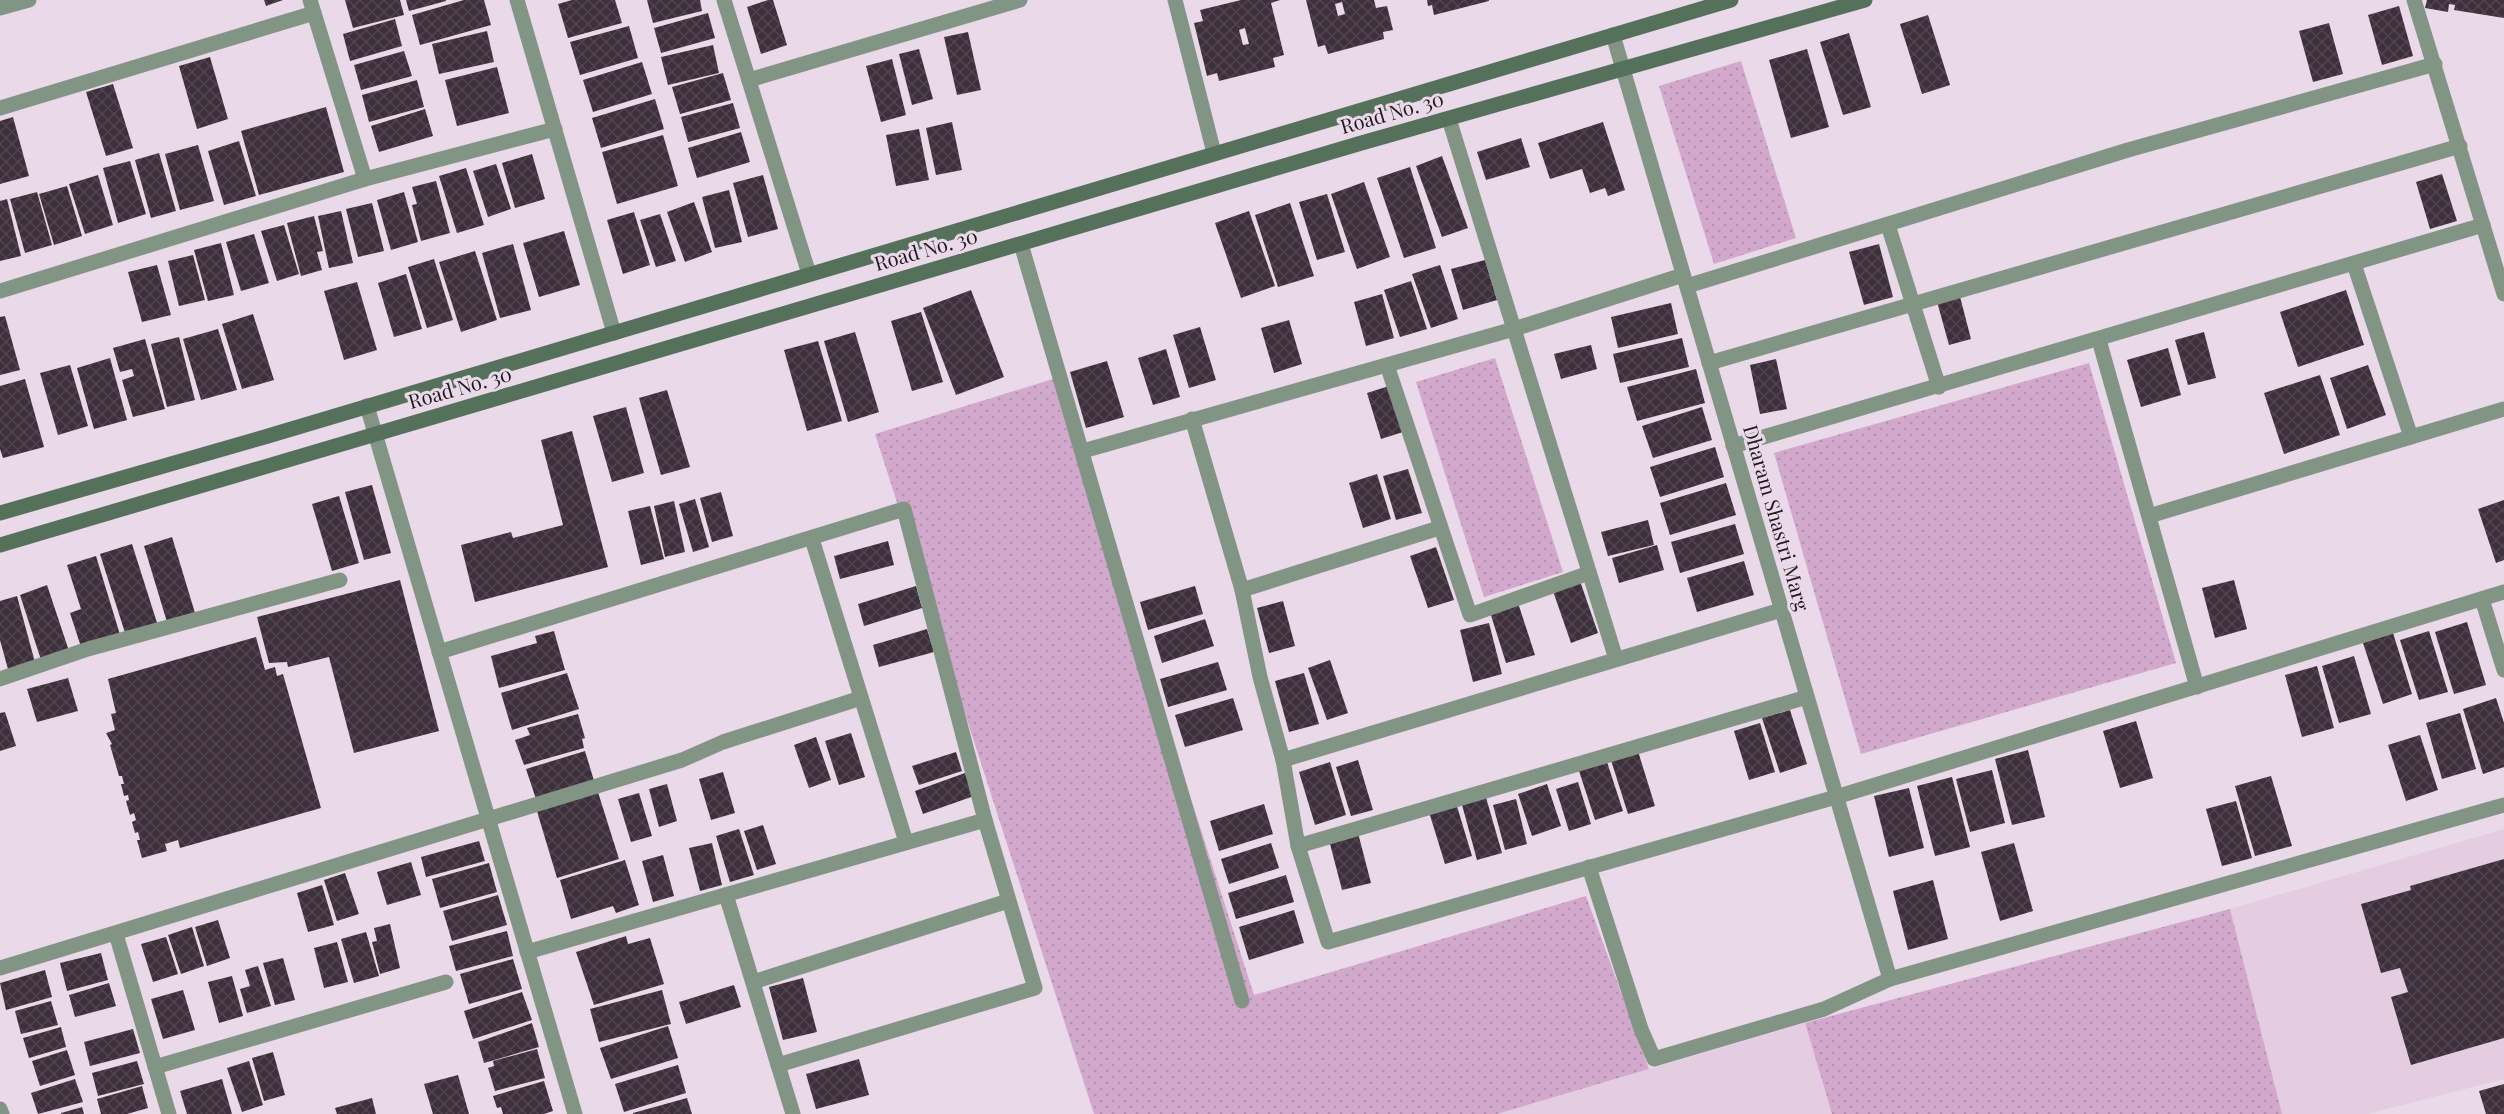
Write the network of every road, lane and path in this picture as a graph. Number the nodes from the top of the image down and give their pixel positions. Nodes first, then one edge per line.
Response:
1 (29, 0) edge
2 (517, 0) edge
3 (725, 0) edge
4 (1020, 0) edge
5 (1175, 0) edge
6 (1731, 0) edge
7 (1865, 0) edge
8 (2414, 0) edge
9 (312, 7) edge
10 (0, 8) edge
11 (1613, 35) junction
12 (2435, 64) junction
13 (1623, 69) junction
14 (749, 80) junction
15 (0, 108) edge
16 (1449, 118) junction
17 (555, 129) junction
18 (2460, 146) junction
19 (1214, 153) junction
20 (365, 179) junction
21 (1888, 225) junction
22 (2483, 225) junction
23 (1021, 244) junction
24 (2354, 264) junction
25 (809, 274) junction
26 (1685, 281) junction
27 (0, 291) edge
28 (2504, 294) edge
29 (1912, 303) junction
30 (1514, 328) junction
31 (614, 333) junction
32 (2099, 340) junction
33 (1709, 363) junction
34 (1387, 365) junction
35 (1939, 387) junction
36 (367, 406) junction
37 (2504, 409) edge
38 (1192, 419) junction
39 (375, 435) junction
40 (2411, 437) junction
41 (1733, 446) junction
42 (1083, 451) junction
43 (0, 513) edge
44 (2149, 516) junction
45 (1439, 528) junction
46 (812, 539) junction
47 (0, 545) edge
48 (1589, 573) junction
49 (340, 580) dead end
50 (1242, 590) junction
51 (2504, 592) edge
52 (2482, 599) junction
53 (1781, 610) junction
54 (440, 652) junction
55 (1616, 659) junction
56 (2504, 670) edge
57 (0, 679) edge
58 (2197, 687) junction
59 (1807, 697) junction
60 (861, 698) junction
61 (1282, 760) junction
62 (1836, 797) junction
63 (2504, 804) edge
64 (489, 820) junction
65 (986, 820) junction
66 (906, 842) junction
67 (1298, 846) junction
68 (1589, 867) junction
69 (726, 895) junction
70 (1008, 901) junction
71 (116, 934) junction
72 (527, 952) junction
73 (0, 968) edge
74 (1890, 979) junction
75 (446, 982) dead end
76 (753, 982) junction
77 (1242, 1001) dead end
78 (778, 1065) junction
79 (155, 1067) junction
80 (0, 1109) edge
81 (2, 1114) edge
82 (169, 1114) edge
83 (575, 1114) edge
84 (793, 1114) edge

1 - 10 street
2 - 17 street
3 - 14 street
4 - 14 street
5 - 19 street
6 - 11 street, Road No. 30
7 - 13 street, Road No. 30
8 - 12 street
9 - 15 street
9 - 20 street
11 - 13 street, Dharam Shastri Marg
11 - 19 street, Road No. 30
12 - 18 street
12 - 21 street
13 - 16 street, Road No. 30
13 - 26 street, Dharam Shastri Marg
14 - 25 street
16 - 23 street, Road No. 30
16 - 30 street
17 - 20 street
17 - 31 street
18 - 22 street
18 - 29 street
19 - 25 street, Road No. 30
20 - 27 street
21 - 26 street
21 - 29 street
22 - 24 street
22 - 28 street
23 - 39 street, Road No. 30
23 - 42 street
24 - 32 street
24 - 40 street
25 - 31 street, Road No. 30
26 - 30 street
26 - 33 street, Dharam Shastri Marg
29 - 33 street
29 - 35 street
30 - 34 street
30 - 48 street
31 - 36 street, Road No. 30
32 - 35 street
32 - 44 street
33 - 41 street, Dharam Shastri Marg
34 - 38 street
34 - 45 street
35 - 41 street
36 - 39 street
36 - 43 street, Road No. 30
37 - 40 street
38 - 42 street
38 - 50 street
39 - 47 street, Road No. 30
39 - 54 street
40 - 44 street
41 - 53 street, Dharam Shastri Marg
42 - 77 street
44 - 58 street
45 - 48 street
45 - 50 street
46 - 54 street
46 - 60 street
46 - 65 street
48 - 55 street
49 - 57 street
50 - 61 street
51 - 52 street
52 - 56 street
52 - 58 street
53 - 55 street
53 - 59 street, Dharam Shastri Marg
54 - 64 street
55 - 61 street
58 - 62 street
59 - 62 street, Dharam Shastri Marg
59 - 67 street
60 - 64 street
60 - 66 street
61 - 67 street
62 - 68 street
62 - 74 street, Dharam Shastri Marg
63 - 74 street
64 - 71 street
64 - 72 street
65 - 66 street
65 - 70 street
66 - 69 street
67 - 68 street
68 - 74 street
69 - 72 street
69 - 76 street
70 - 76 street
70 - 78 street
71 - 73 street
71 - 79 street
72 - 83 street
75 - 79 street
76 - 78 street
78 - 84 street
79 - 82 street
80 - 81 street

